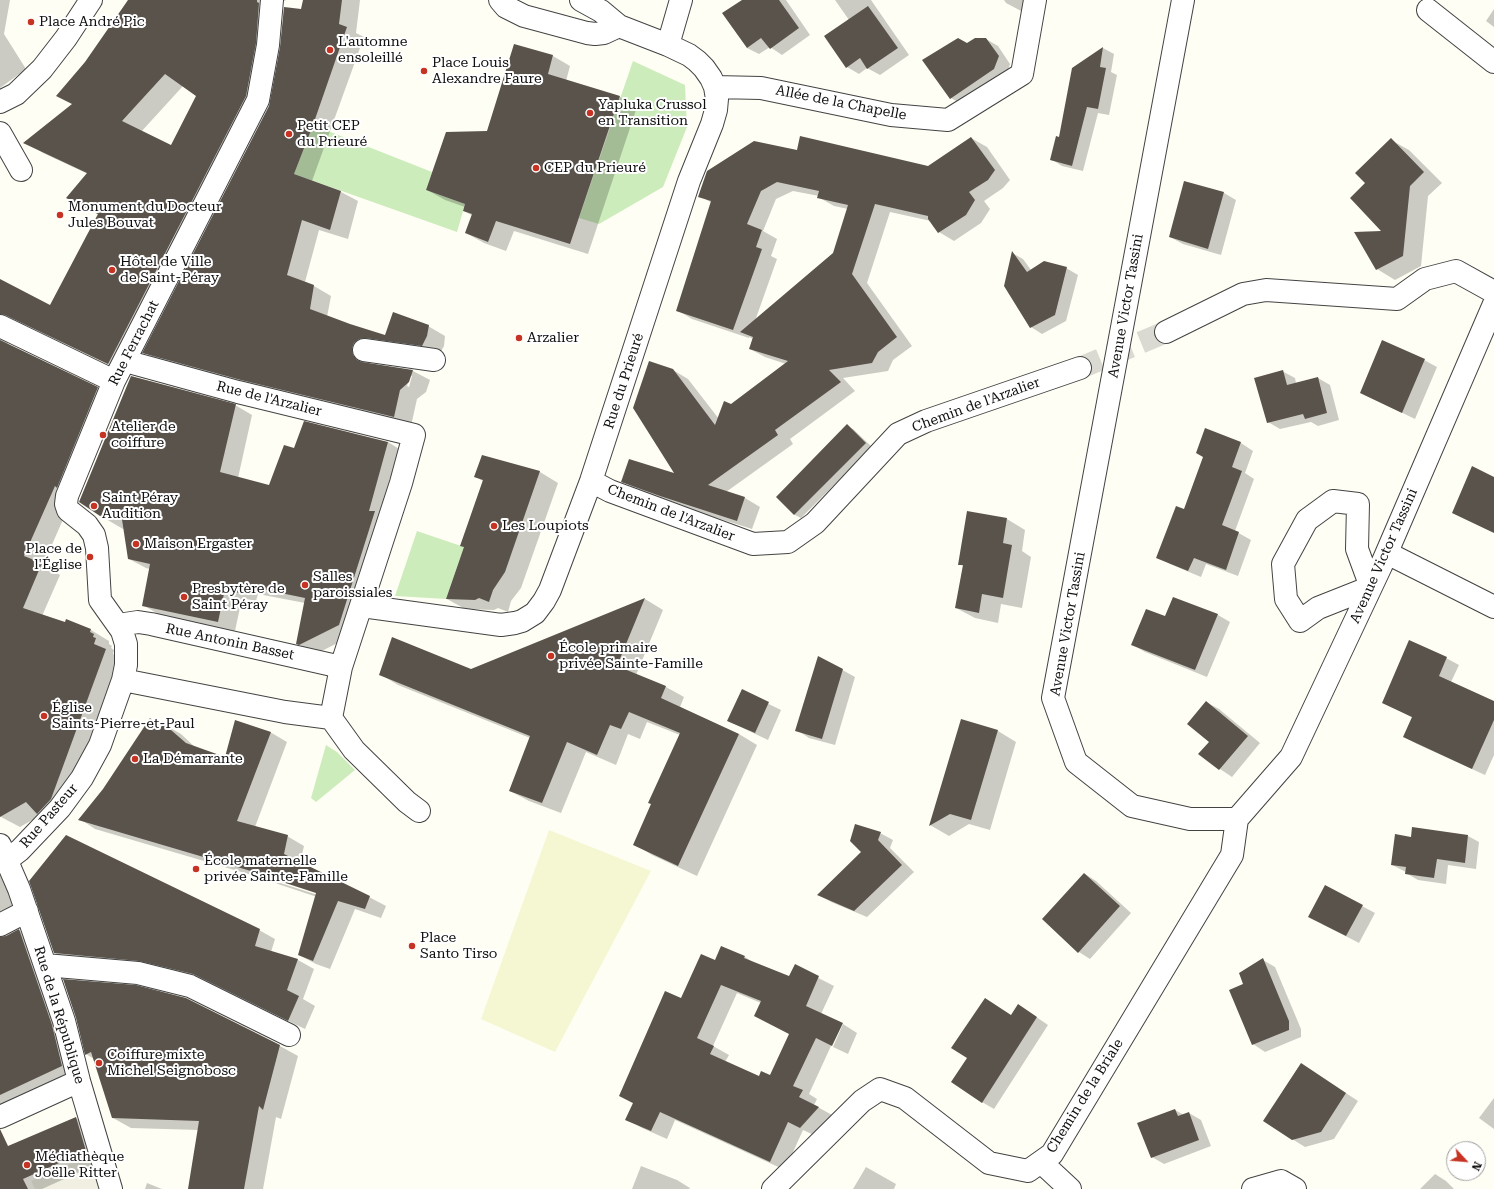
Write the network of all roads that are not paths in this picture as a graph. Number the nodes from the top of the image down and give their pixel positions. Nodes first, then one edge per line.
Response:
1 (91, 0) edge
2 (272, 0) edge
3 (500, 0) edge
4 (581, 0) edge
5 (681, 0) edge
6 (1035, 0) edge
7 (1183, 0) edge
8 (1428, 10) dead end
9 (619, 26) junction
10 (668, 45) junction
11 (1494, 62) edge
12 (715, 87) junction
13 (8, 98) edge
14 (0, 133) edge
15 (21, 170) dead end
16 (1494, 292) edge
17 (1494, 304) edge
18 (0, 326) edge
19 (1166, 332) tunnel mouth
20 (364, 350) dead end
21 (125, 360) junction
22 (434, 360) dead end
23 (1080, 368) tunnel mouth
24 (114, 381) junction
25 (591, 481) junction
26 (1387, 553) junction
27 (1371, 587) junction
28 (362, 606) junction
29 (1494, 607) edge
30 (118, 625) junction
31 (340, 667) junction
32 (123, 680) junction
33 (330, 718) junction
34 (419, 811) dead end
35 (1237, 819) junction
36 (4, 852) edge
37 (27, 911) junction
38 (0, 925) edge
39 (45, 965) junction
40 (289, 1035) dead end
41 (79, 1081) junction
42 (0, 1116) edge
43 (1042, 1162) junction
44 (111, 1189) edge
45 (773, 1189) edge
46 (1070, 1189) edge
47 (1253, 1189) edge
48 (1295, 1189) edge

1 - 13 street
2 - 21 street, Rue Ferrachat
3 - 9 street
4 - 9 street, Rue du Prieuré
5 - 10 street
6 - 12 street, Allée de la Chapelle
7 - 35 street, Avenue Victor Tassini
8 - 11 street
9 - 10 street, Rue du Prieuré
10 - 12 street, Rue du Prieuré
12 - 25 street, Rue du Prieuré
14 - 15 street
16 - 19 street
17 - 26 street, Avenue Victor Tassini
18 - 24 street
20 - 22 street
21 - 24 street, Rue Ferrachat
21 - 28 street, Rue de l'Arzalier
23 - 25 street, Chemin de l'Arzalier
24 - 30 street, Rue Ferrachat
25 - 28 street, Rue du Prieuré
26 - 27 street, Avenue Victor Tassini
26 - 29 street
27 - 27 street
27 - 35 street, Avenue Victor Tassini
28 - 31 street
30 - 31 street, Rue Antonin Basset
30 - 32 street
31 - 33 street
32 - 33 street
32 - 36 street, Rue Pasteur
33 - 34 street
35 - 43 street, Chemin de la Briale
36 - 37 street, Rue de la République
37 - 38 street
37 - 39 street, Rue de la République
39 - 40 street
39 - 41 street, Rue de la République
41 - 42 street
41 - 44 street, Rue de la République
43 - 45 street, Chemin de la Briale
43 - 46 street
47 - 48 street

